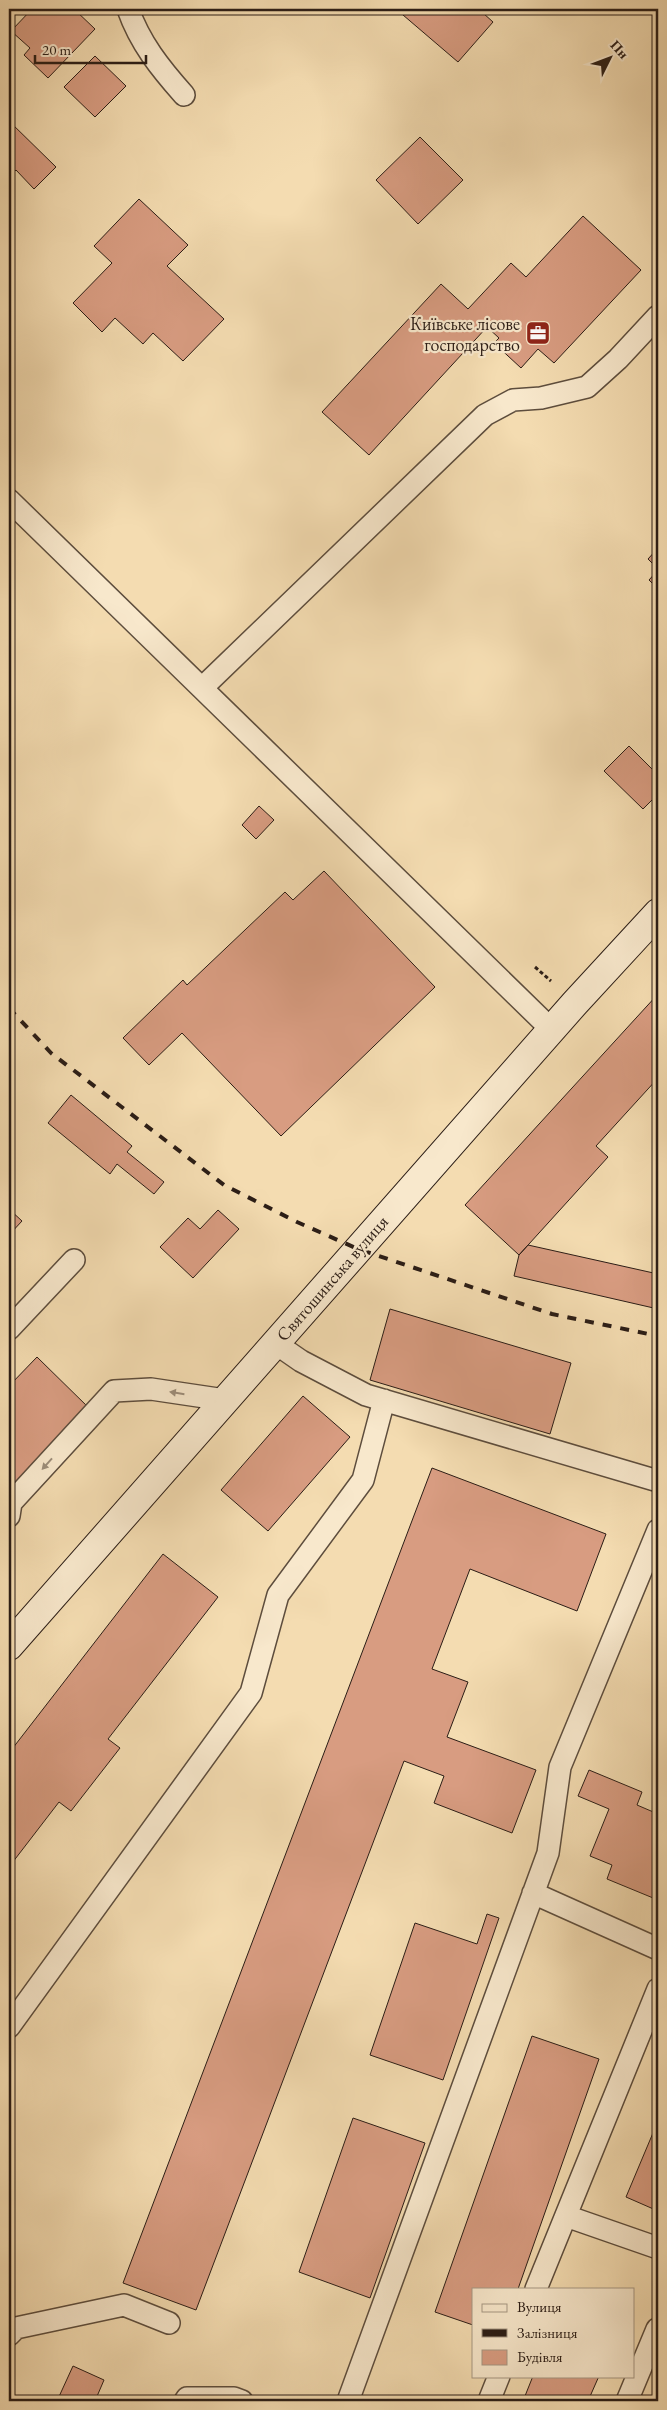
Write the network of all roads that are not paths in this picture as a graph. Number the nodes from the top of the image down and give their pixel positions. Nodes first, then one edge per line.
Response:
1 (128, 9) edge
2 (184, 95) dead end
3 (658, 316) edge
4 (9, 500) edge
5 (202, 688) junction
6 (658, 913) edge
7 (552, 1030) junction
8 (74, 1260) dead end
9 (9, 1329) edge
10 (276, 1343) junction
11 (225, 1400) junction
12 (384, 1400) junction
13 (658, 1480) edge
14 (9, 1516) edge
15 (658, 1530) edge
16 (9, 1646) edge
17 (533, 1893) junction
18 (658, 1949) edge
19 (658, 1989) edge
20 (9, 2027) edge
21 (566, 2216) junction
22 (658, 2248) edge
23 (536, 2288) edge
24 (169, 2323) dead end
25 (657, 2329) dead end
26 (9, 2335) edge
27 (498, 2378) edge
28 (185, 2401) edge
29 (242, 2401) edge
30 (348, 2401) edge
31 (489, 2401) edge
32 (627, 2401) edge

1 - 2 lane
3 - 5 lane
4 - 5 lane
5 - 7 lane
6 - 7 main road, Святошинська вулиця
7 - 10 main road, Святошинська вулиця
8 - 9 lane
10 - 11 main road, Святошинська вулиця
10 - 12 lane
11 -> 14 lane
11 - 16 main road, Святошинська вулиця
12 - 13 lane
12 - 20 lane
15 - 17 lane
17 - 18 lane
17 - 30 lane
19 - 21 lane
21 - 22 lane
21 - 23 lane
24 - 26 lane
25 - 32 lane
27 - 31 lane
28 - 29 lane

